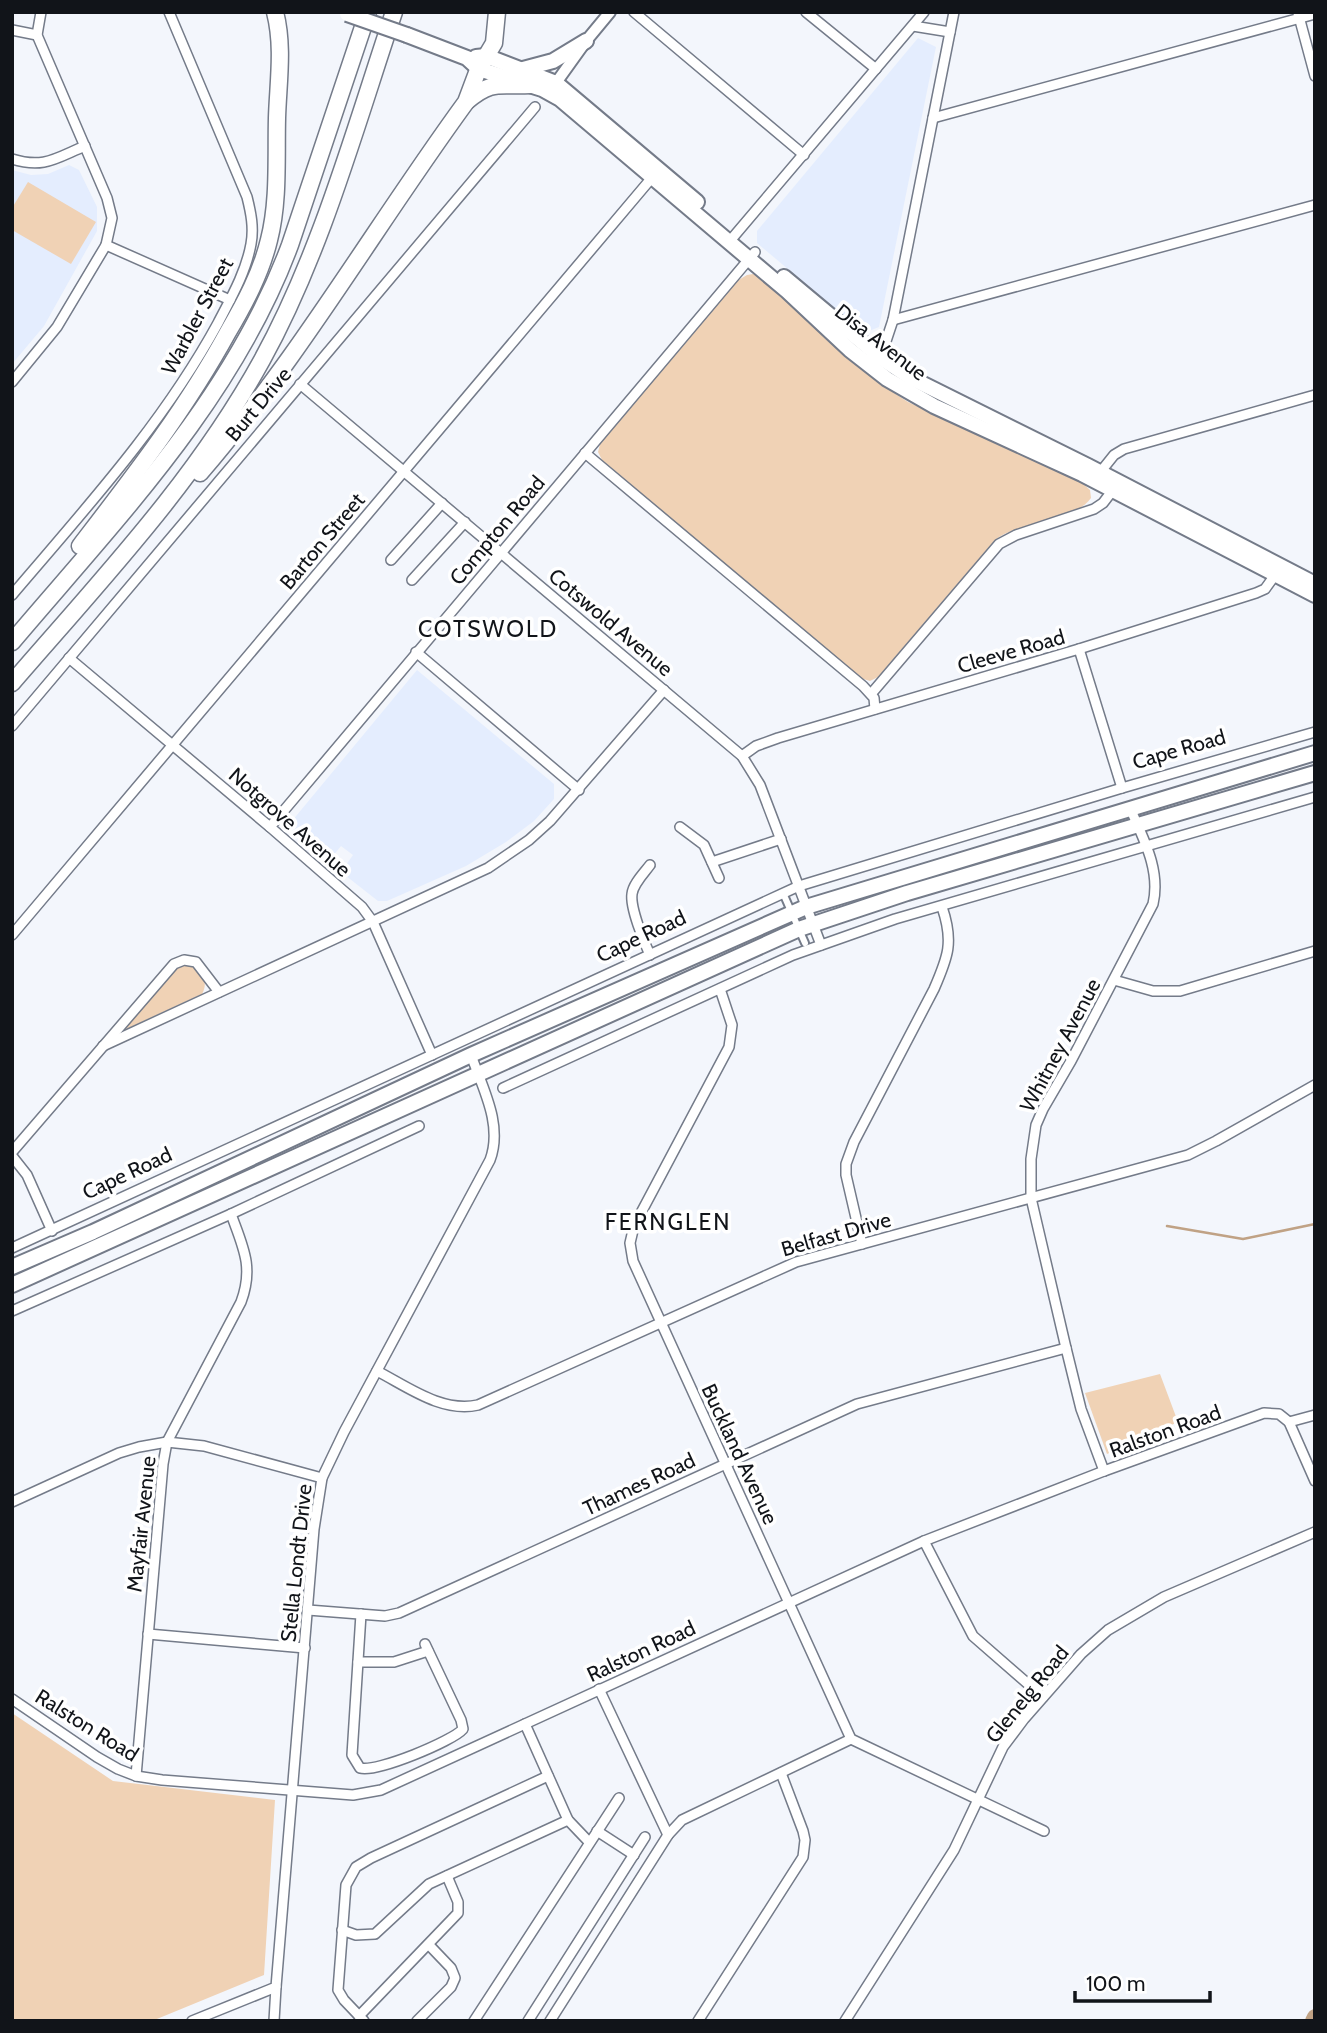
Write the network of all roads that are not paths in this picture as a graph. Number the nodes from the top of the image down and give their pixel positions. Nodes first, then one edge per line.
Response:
1 (41, 12) edge
2 (169, 12) edge
3 (275, 12) edge
4 (287, 12) edge
5 (368, 12) edge
6 (394, 12) edge
7 (497, 12) edge
8 (610, 12) edge
9 (634, 12) edge
10 (806, 12) edge
11 (925, 12) edge
12 (954, 12) edge
13 (345, 13) edge
14 (1315, 14) edge
15 (1298, 15) edge
16 (913, 26) junction
17 (12, 30) edge
18 (950, 32) junction
19 (37, 35) junction
20 (586, 41) junction
21 (280, 44) junction
22 (478, 61) junction
23 (523, 69) junction
24 (876, 69) junction
25 (1315, 76) edge
26 (530, 85) junction
27 (553, 88) junction
28 (466, 102) junction
29 (535, 107) dead end
30 (933, 118) junction
31 (85, 146) junction
32 (804, 155) junction
33 (12, 159) edge
34 (655, 173) junction
35 (1315, 205) edge
36 (733, 238) junction
37 (106, 245) junction
38 (752, 256) junction
39 (230, 300) junction
40 (893, 320) junction
41 (877, 363) junction
42 (12, 382) edge
43 (300, 384) junction
44 (1315, 395) edge
45 (585, 453) junction
46 (404, 471) junction
47 (1097, 476) junction
48 (1116, 486) junction
49 (170, 500) junction
50 (442, 503) junction
51 (465, 522) junction
52 (501, 553) junction
53 (391, 560) dead end
54 (1279, 570) junction
55 (412, 580) dead end
56 (1315, 583) edge
57 (12, 595) edge
58 (1315, 595) edge
59 (12, 640) edge
60 (1079, 649) junction
61 (416, 652) junction
62 (69, 658) junction
63 (12, 683) edge
64 (664, 690) junction
65 (871, 694) junction
66 (875, 709) junction
67 (12, 726) edge
68 (1315, 732) edge
69 (172, 746) junction
70 (1315, 753) edge
71 (742, 755) junction
72 (1315, 773) edge
73 (1122, 788) junction
74 (579, 790) junction
75 (1315, 797) edge
76 (1130, 808) junction
77 (1138, 826) junction
78 (271, 827) junction
79 (680, 827) dead end
80 (781, 839) junction
81 (1146, 847) junction
82 (712, 862) junction
83 (650, 865) dead end
84 (719, 878) dead end
85 (799, 886) junction
86 (783, 893) junction
87 (806, 907) junction
88 (942, 907) junction
89 (792, 914) junction
90 (373, 922) junction
91 (806, 932) junction
92 (12, 935) edge
93 (821, 945) junction
94 (1315, 951) edge
95 (650, 955) junction
96 (1114, 980) junction
97 (720, 989) junction
98 (219, 992) junction
99 (103, 1046) junction
100 (432, 1055) junction
101 (471, 1055) junction
102 (478, 1075) junction
103 (1315, 1085) edge
104 (503, 1088) dead end
105 (419, 1126) dead end
106 (12, 1154) edge
107 (1031, 1198) junction
108 (231, 1214) junction
109 (52, 1231) junction
110 (862, 1244) junction
111 (59, 1247) junction
112 (12, 1248) edge
113 (66, 1262) junction
114 (12, 1267) edge
115 (12, 1285) edge
116 (12, 1311) edge
117 (660, 1322) junction
118 (1066, 1348) junction
119 (377, 1371) junction
120 (1315, 1415) edge
121 (1287, 1419) junction
122 (167, 1442) junction
123 (724, 1464) junction
124 (1104, 1471) junction
125 (322, 1478) junction
126 (1315, 1481) edge
127 (12, 1502) edge
128 (1315, 1532) edge
129 (924, 1541) junction
130 (789, 1602) junction
131 (308, 1610) junction
132 (361, 1614) junction
133 (148, 1634) junction
134 (304, 1648) junction
135 (358, 1662) junction
136 (599, 1689) junction
137 (1043, 1697) junction
138 (12, 1699) edge
139 (525, 1724) junction
140 (851, 1739) junction
141 (781, 1773) junction
142 (136, 1776) junction
143 (548, 1776) junction
144 (292, 1791) junction
145 (619, 1798) dead end
146 (977, 1800) junction
147 (568, 1820) junction
148 (597, 1831) junction
149 (1044, 1831) dead end
150 (668, 1835) junction
151 (645, 1838) dead end
152 (589, 1842) junction
153 (634, 1855) junction
154 (447, 1875) junction
155 (341, 1930) junction
156 (429, 1945) junction
157 (276, 1987) junction
158 (362, 2018) edge
159 (192, 2021) edge
160 (274, 2021) edge
161 (417, 2021) edge
162 (474, 2021) edge
163 (528, 2021) edge
164 (550, 2021) edge
165 (698, 2021) edge
166 (845, 2021) edge

1 - 19 street
2 - 39 street, Warbler Street
3 - 21 highway
4 - 21 highway
5 - 59 highway
6 - 49 highway
7 - 22 highway
8 - 20 street
9 - 32 street
10 - 24 street
11 - 16 street
12 - 18 street
13 - 22 main road, Disa Avenue, bridge
14 - 15 street
15 - 25 street
15 - 30 street
16 - 18 street
16 - 24 street
17 - 19 street
18 - 30 street
19 - 31 street
20 - 23 main road
20 - 27 street
21 - 59 highway
22 - 23 main road, Disa Avenue
22 - 26 main road, Disa Avenue
22 - 28 highway
23 - 27 main road, Disa Avenue
24 - 32 street
26 - 27 main road, Disa Avenue
26 - 28 highway
27 - 34 main road, Disa Avenue
28 - 49 highway
29 - 43 street, Burt Drive
30 - 40 street
31 - 33 street
31 - 37 street
32 - 36 street
34 - 36 main road, Disa Avenue
34 - 46 street, Barton Street
35 - 40 street
36 - 38 main road, Disa Avenue
37 - 39 street
37 - 42 street
38 - 41 main road, Disa Avenue
38 - 45 street, Compton Road
39 - 57 street, Warbler Street
40 - 41 street
41 - 47 main road, Disa Avenue
43 - 46 street, Cotswold Avenue
43 - 62 street, Burt Drive
44 - 47 street
45 - 52 street, Compton Road
45 - 65 street
46 - 50 street, Cotswold Avenue
46 - 69 street, Barton Street
47 - 48 main road, Disa Avenue
48 - 54 main road, Disa Avenue
48 - 65 street
49 - 63 highway
50 - 51 street, Cotswold Avenue
50 - 53 street
51 - 52 street, Cotswold Avenue
51 - 55 street
52 - 61 street, Compton Road
52 - 64 street, Cotswold Avenue
54 - 56 main road, Disa Avenue
54 - 58 main road, Disa Avenue
54 - 60 street, Cleeve Road
60 - 66 street, Cleeve Road
60 - 73 street
61 - 74 street
61 - 78 street, Compton Road
62 - 67 street, Burt Drive
62 - 69 street, Notgrove Avenue
64 - 71 street, Cotswold Avenue
64 - 74 street
65 - 66 street
66 - 71 street, Cleeve Road
68 - 73 street, Cape Road
69 - 78 street, Notgrove Avenue
69 - 92 street, Barton Street
70 - 76 main road, Cape Road
71 - 80 street, Cotswold Avenue
72 - 77 main road
73 - 85 street, Cape Road
74 - 90 street
75 - 81 street
76 - 77 street, Whitney Avenue
76 - 87 main road, Cape Road
77 - 81 street, Whitney Avenue
77 - 91 main road
78 - 90 street, Notgrove Avenue
79 - 82 street
80 - 82 street
80 - 85 street, Cotswold Avenue
81 - 88 street
81 - 96 street, Whitney Avenue
82 - 84 street
83 - 95 street
85 - 86 street, Cape Road
85 - 87 street, Cotswold Avenue
86 - 89 street
86 - 95 street, Cape Road
87 - 89 main road, Cape Road
87 - 91 street, Cotswold Avenue
88 - 93 street
88 - 110 street
89 - 91 street
89 - 101 main road, Cape Road
90 - 98 street
90 - 100 street, Notgrove Avenue
91 - 93 street, Cotswold Avenue
91 - 102 main road
93 - 97 street
94 - 96 street
95 - 100 street, Cape Road
96 - 107 street, Whitney Avenue
97 - 104 street
97 - 117 street, Buckland Avenue
98 - 99 street
98 - 99 street
99 - 106 street
100 - 109 street, Cape Road
101 - 102 street, Stella Londt Drive
101 - 111 main road, Cape Road
102 - 113 main road
102 - 119 street, Stella Londt Drive
103 - 107 street, Belfast Drive
105 - 108 street
106 - 109 street
107 - 110 street, Belfast Drive
107 - 118 street, Whitney Avenue
108 - 116 street
108 - 122 street, Mayfair Avenue
109 - 112 street, Cape Road
110 - 117 street, Belfast Drive
111 - 113 main road
111 - 114 main road, Cape Road
113 - 115 main road
117 - 119 street, Belfast Drive
117 - 123 street, Buckland Avenue
118 - 123 street, Thames Road
118 - 124 street, Whitney Avenue
119 - 125 street, Stella Londt Drive
120 - 121 street, Ralston Road
121 - 124 street, Ralston Road
121 - 126 street
122 - 125 street
122 - 127 street
122 - 133 street, Mayfair Avenue
123 - 130 street, Buckland Avenue
123 - 132 street, Thames Road
124 - 129 street, Ralston Road
125 - 131 street, Stella Londt Drive
128 - 137 street, Glenelg Road
129 - 130 street, Ralston Road
129 - 137 street
130 - 136 street, Ralston Road
130 - 140 street, Buckland Avenue
131 - 132 street, Thames Road
131 - 134 street, Stella Londt Drive
132 - 135 street
133 - 134 street
133 - 142 street, Mayfair Avenue
134 - 144 street, Stella Londt Drive
135 - 135 street
136 - 139 street, Ralston Road
136 - 150 street
137 - 146 street, Glenelg Road
138 - 142 street, Ralston Road
139 - 143 street
139 - 144 street, Ralston Road
140 - 141 street
140 - 146 street
141 - 150 street
141 - 165 street
142 - 144 street, Ralston Road
143 - 147 street
143 - 155 street
144 - 157 street, Stella Londt Drive
145 - 148 street
146 - 149 street
146 - 166 street, Glenelg Road
147 - 152 street
147 - 154 street
148 - 152 street
148 - 153 street
150 - 164 street
151 - 153 street
152 - 162 street
153 - 163 street
154 - 155 street
154 - 156 street
155 - 158 street
156 - 158 street
156 - 161 street
157 - 159 street
157 - 160 street, Stella Londt Drive

